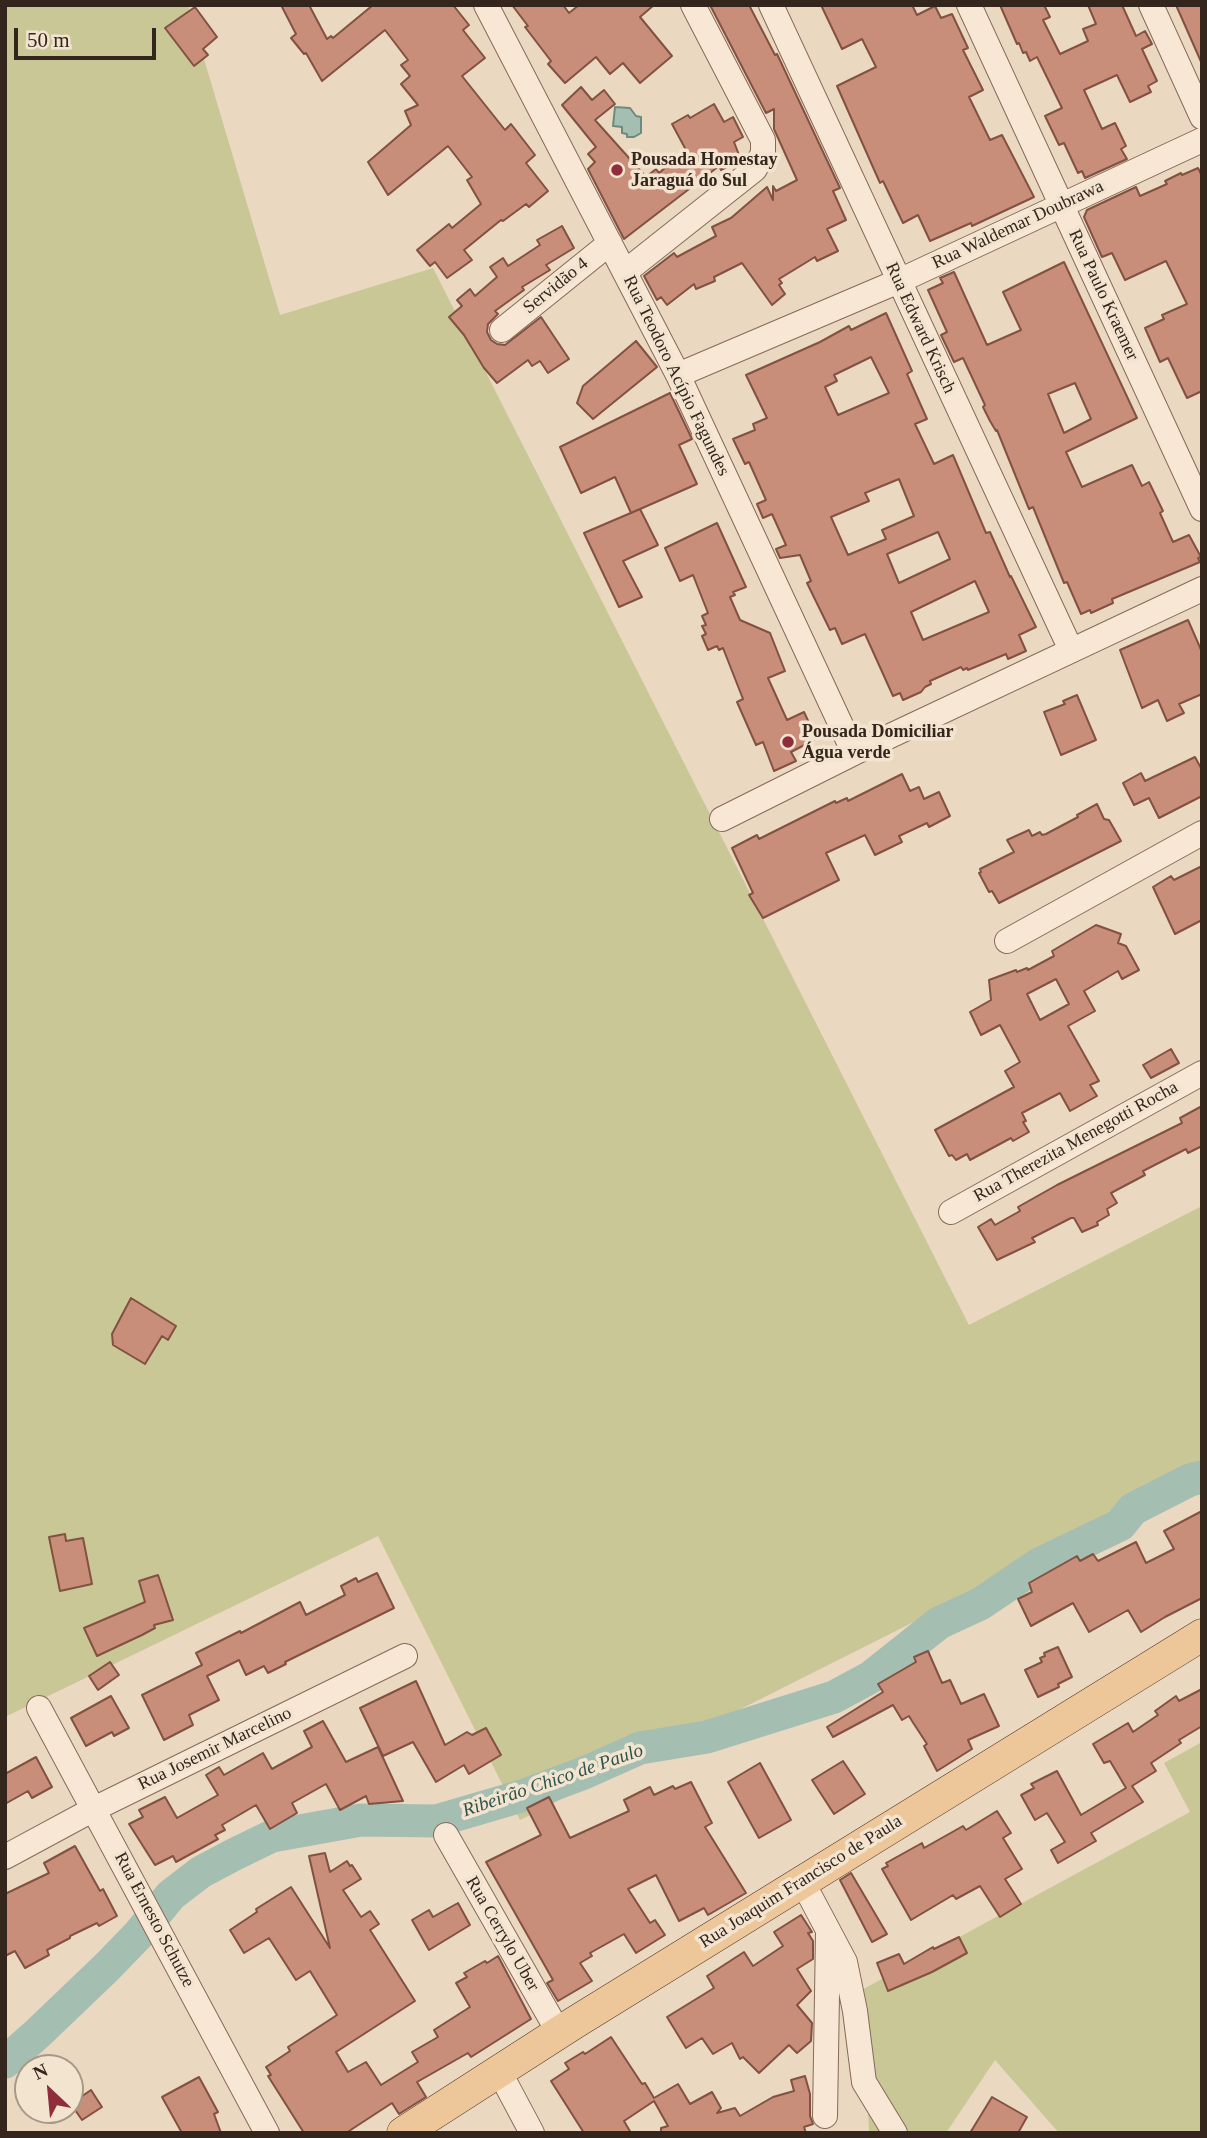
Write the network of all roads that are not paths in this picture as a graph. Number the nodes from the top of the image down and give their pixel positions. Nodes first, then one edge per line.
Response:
1 (486, 5) edge
2 (693, 5) edge
3 (771, 5) edge
4 (969, 5) edge
5 (1151, 5) edge
6 (1202, 117) edge
7 (1202, 140) edge
8 (1062, 205) junction
9 (610, 243) junction
10 (625, 271) junction
11 (899, 281) junction
12 (502, 330) dead end
13 (678, 375) junction
14 (1202, 509) edge
15 (1202, 589) edge
16 (1071, 650) junction
17 (855, 753) junction
18 (722, 819) dead end
19 (1202, 833) edge
20 (1007, 941) dead end
21 (1202, 1073) edge
22 (951, 1212) dead end
23 (1202, 1635) edge
24 (405, 1656) dead end
25 (40, 1708) dead end
26 (94, 1809) junction
27 (446, 1835) dead end
28 (5, 1857) edge
29 (802, 1881) junction
30 (828, 1933) junction
31 (559, 2033) junction
32 (499, 2071) junction
33 (825, 2116) dead end
34 (267, 2133) edge
35 (403, 2133) edge
36 (532, 2133) edge
37 (895, 2133) edge

1 - 9 street, Rua Teodoro Acípio Fagundes
2 - 10 street
3 - 11 street, Rua Edward Krisch
4 - 8 street, Rua Paulo Kraemer
5 - 6 street
7 - 8 street, Rua Waldemar Doubrawa
8 - 11 street, Rua Waldemar Doubrawa
8 - 14 street, Rua Paulo Kraemer
9 - 10 street, Rua Teodoro Acípio Fagundes
9 - 12 street, Servidão 4
10 - 13 street, Rua Teodoro Acípio Fagundes
11 - 13 street, Rua Waldemar Doubrawa
11 - 16 street, Rua Edward Krisch
13 - 17 street, Rua Teodoro Acípio Fagundes
15 - 16 street
16 - 17 street
17 - 18 street
19 - 20 street
21 - 22 street, Rua Therezita Menegotti Rocha
23 - 29 main road, Rua Joaquim Francisco de Paula
24 - 26 street, Rua Josemir Marcelino
25 - 26 street, Rua Ernesto Schutze
26 - 28 street, Rua Josemir Marcelino
26 - 34 street, Rua Ernesto Schutze
27 - 31 street, Rua Cerrylo Uber
29 - 30 street
29 - 31 main road, Rua Joaquim Francisco de Paula
30 - 33 street
30 - 37 street
31 - 32 main road, Rua Joaquim Francisco de Paula
32 - 35 main road, Rua Joaquim Francisco de Paula
32 - 36 street

